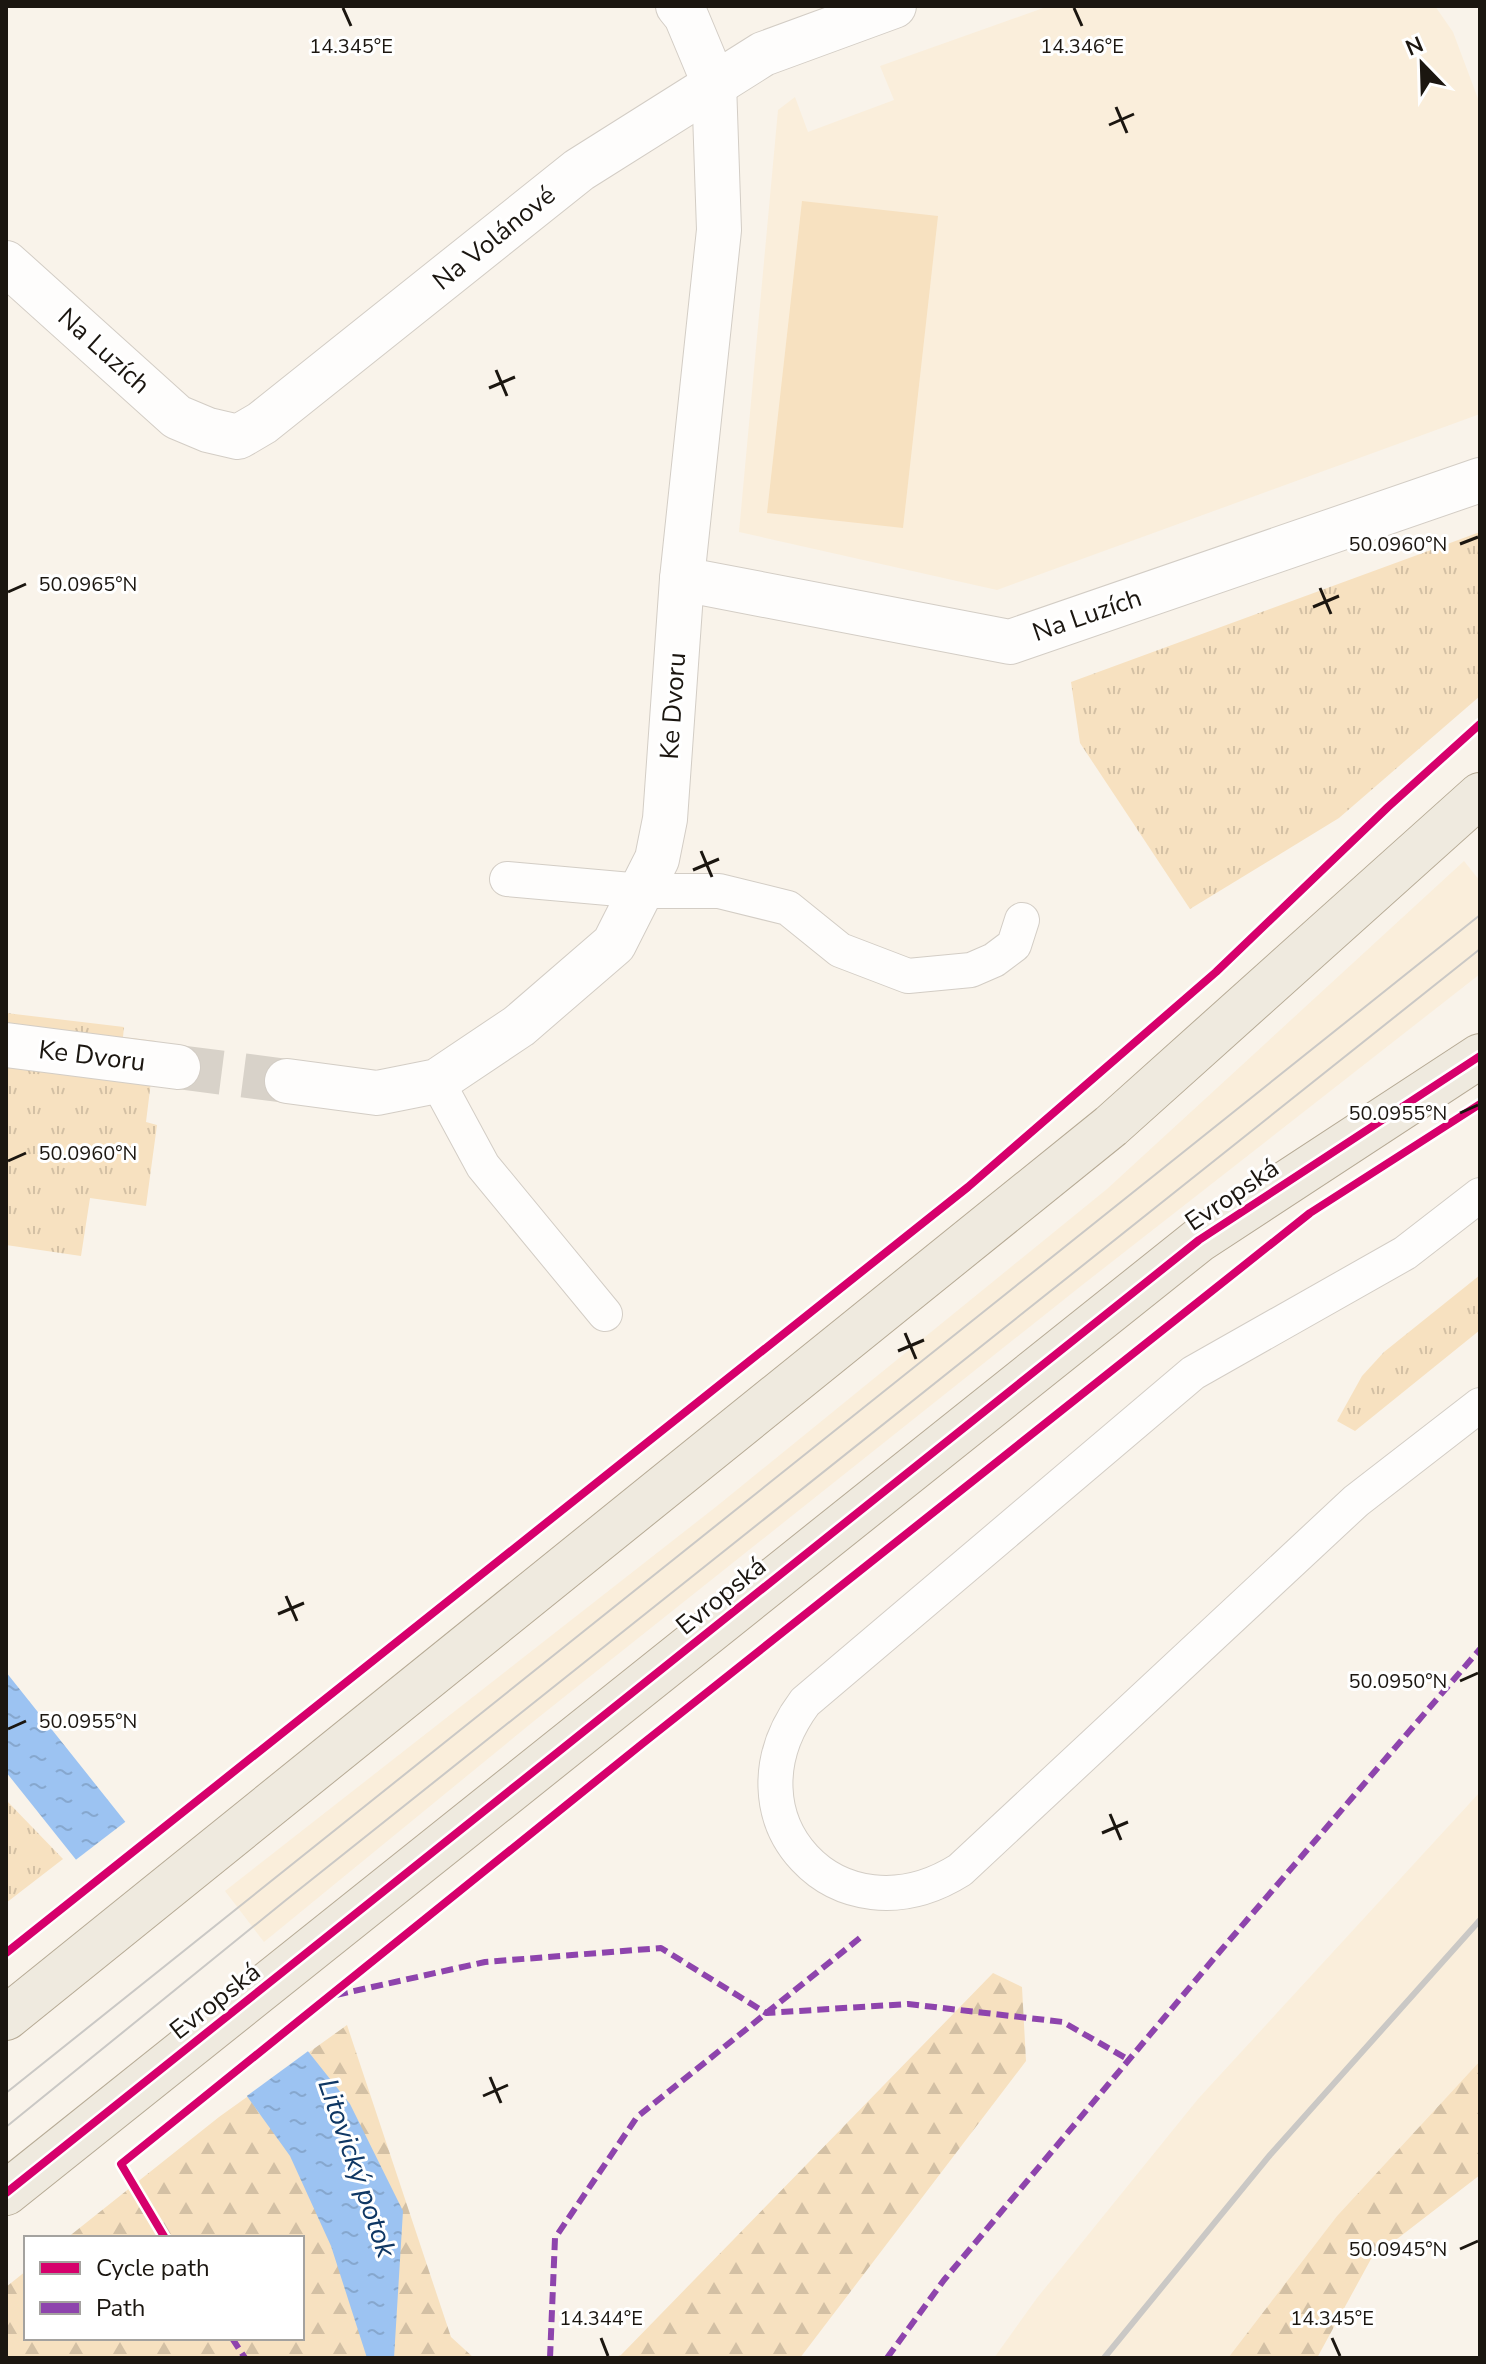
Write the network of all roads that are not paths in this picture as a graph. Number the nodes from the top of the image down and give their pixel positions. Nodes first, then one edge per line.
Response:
1 (678, 6) edge
2 (894, 6) edge
3 (714, 83) junction
4 (6, 263) edge
5 (208, 430) joint
6 (1480, 480) edge
7 (682, 579) junction
8 (1480, 795) edge
9 (507, 879) dead end
10 (642, 891) junction
11 (1022, 920) dead end
12 (6, 1045) edge
13 (1480, 1056) edge
14 (178, 1067) tunnel mouth
15 (287, 1081) tunnel mouth
16 (437, 1081) junction
17 (1480, 1195) edge
18 (605, 1314) dead end
19 (1480, 1405) edge
20 (6, 2018) edge
21 (6, 2193) edge

1 - 3 street
2 - 3 street, Na Volánové
3 - 5 street, Na Volánové
3 - 7 street, Ke Dvoru
4 - 5 street, Na Luzích
6 - 7 street, Na Luzích
7 - 10 street, Ke Dvoru
8 - 20 main road
9 - 10 lane
10 - 11 lane
10 - 16 street, Ke Dvoru
12 - 14 street, Ke Dvoru
13 - 21 main road, Evropská
15 - 16 street, Ke Dvoru
16 - 18 lane
17 - 19 lane

